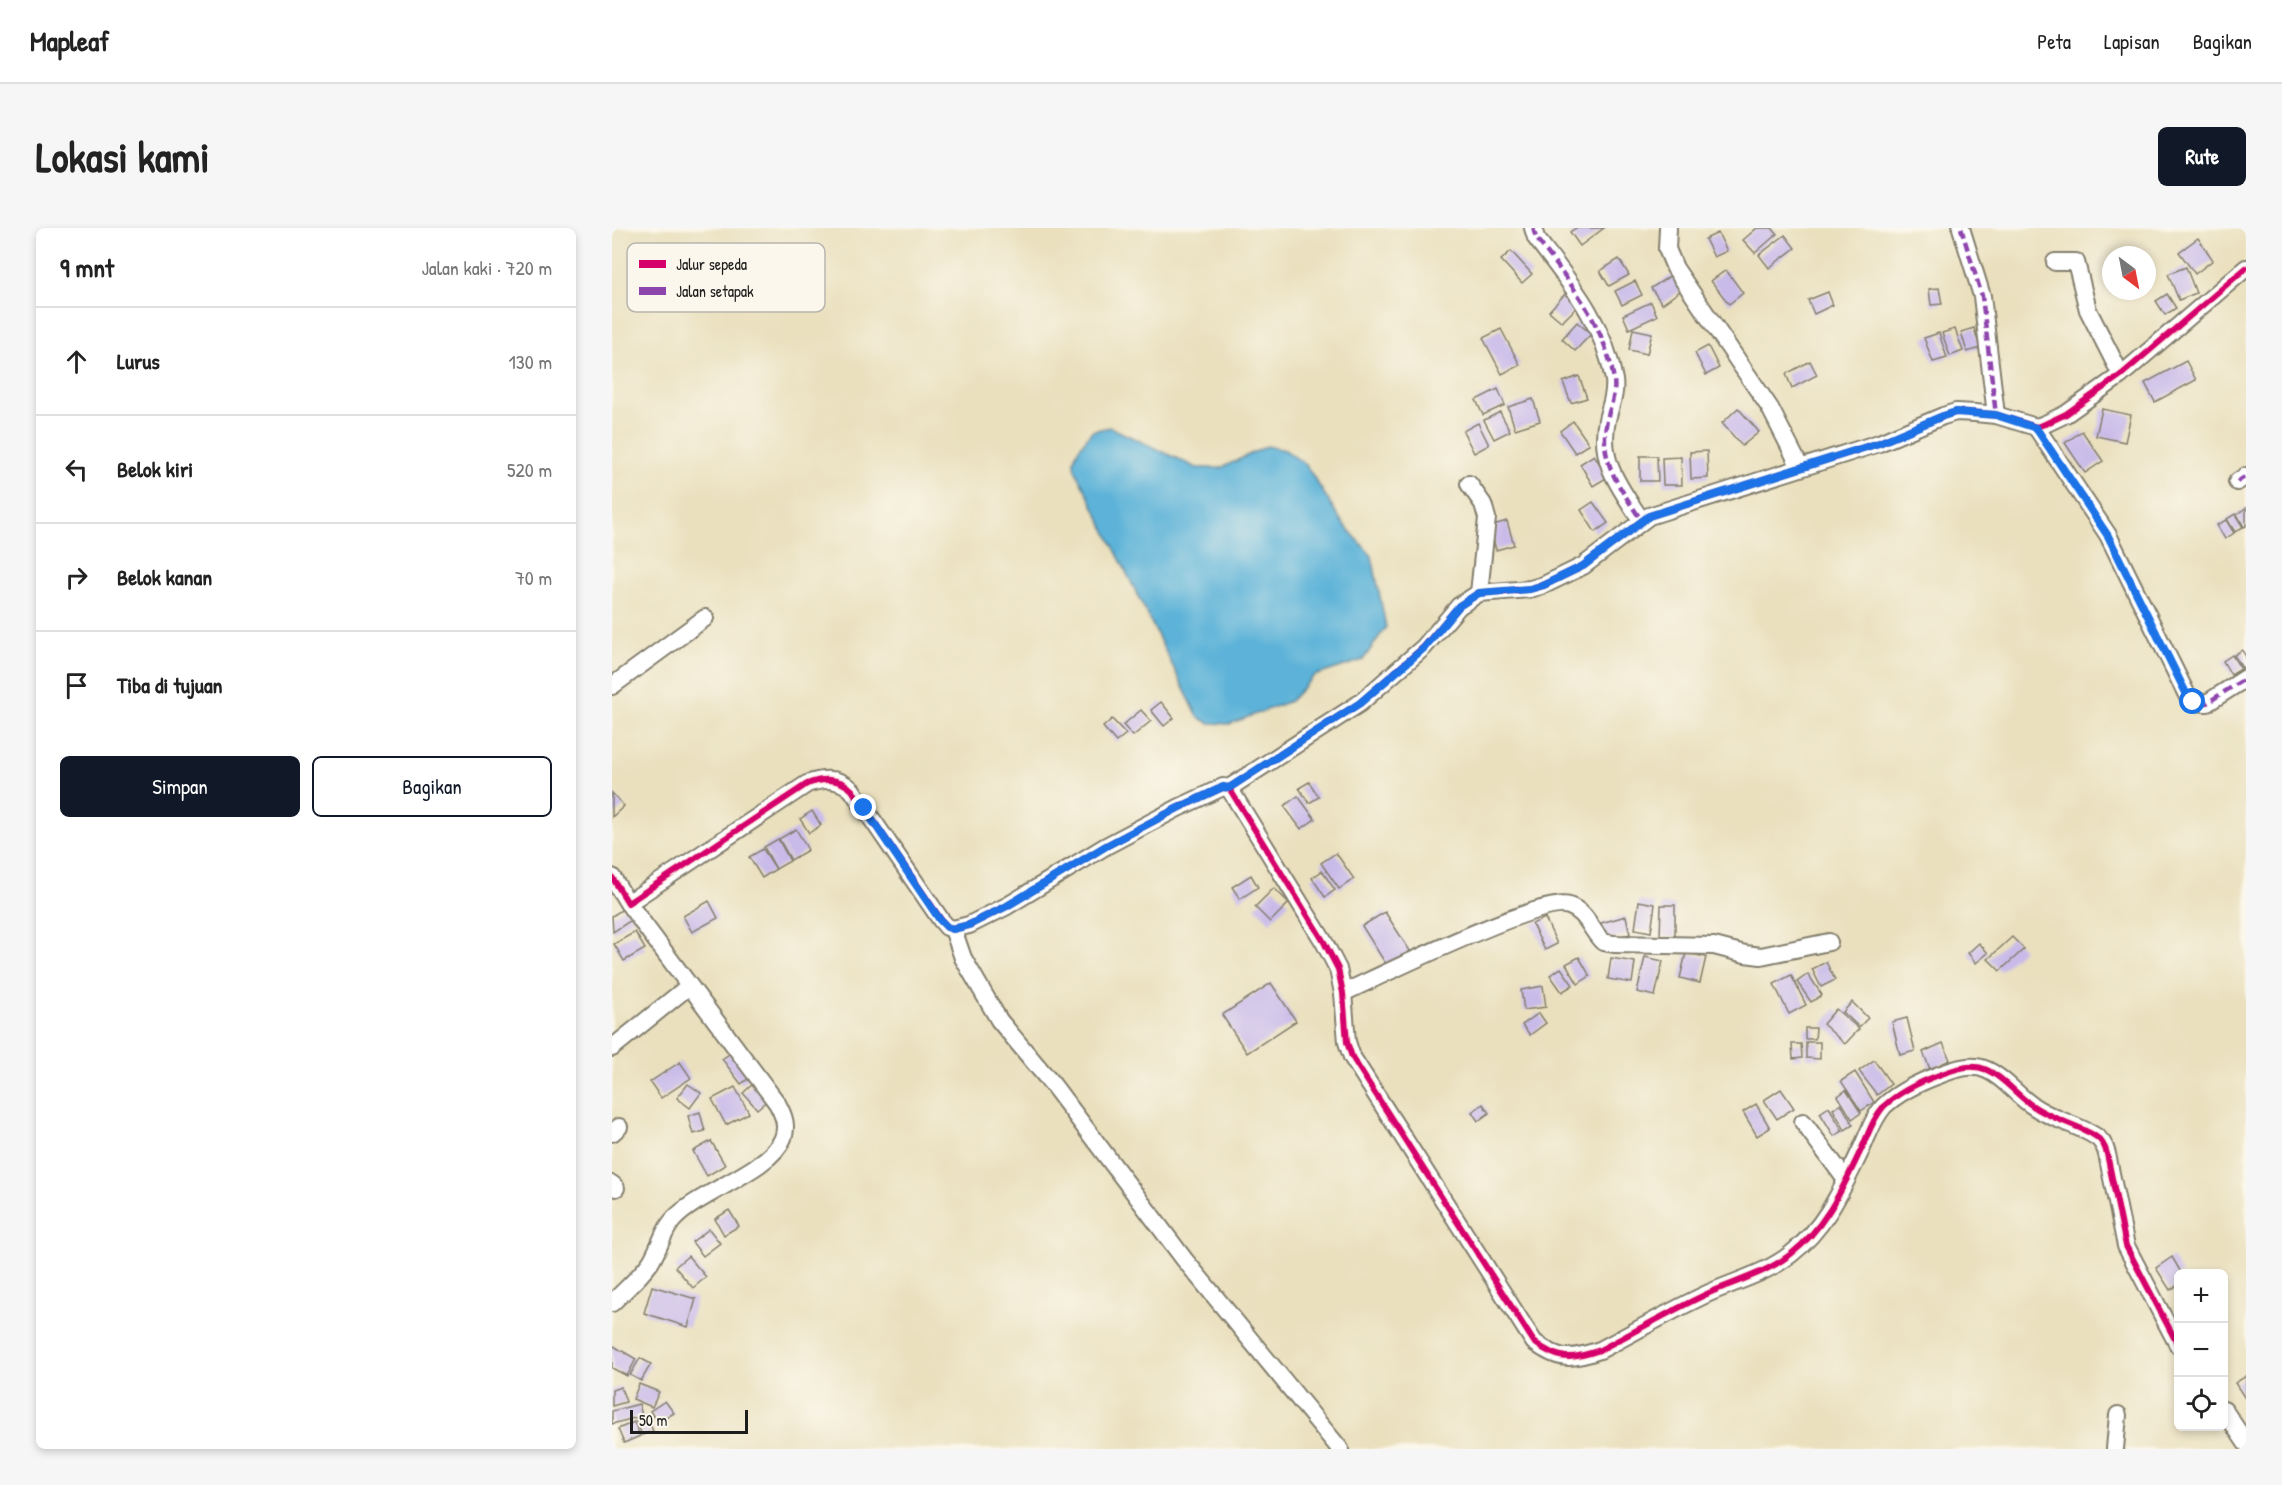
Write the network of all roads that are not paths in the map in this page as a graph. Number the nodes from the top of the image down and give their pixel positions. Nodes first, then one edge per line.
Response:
1 (1533, 228) edge
2 (1668, 228) edge
3 (1961, 228) edge
4 (2055, 262) dead end
5 (2246, 268) edge
6 (2121, 375) junction
7 (1996, 415) junction
8 (2036, 428) junction
9 (1800, 466) junction
10 (1468, 484) dead end
11 (1641, 520) junction
12 (1479, 593) junction
13 (705, 618) dead end
14 (2246, 678) edge
15 (612, 686) edge
16 (1229, 788) junction
17 (612, 877) edge
18 (628, 903) junction
19 (953, 929) junction
20 (1829, 942) dead end
21 (689, 986) junction
22 (1343, 993) junction
23 (612, 1048) edge
24 (1803, 1122) dead end
25 (1846, 1180) junction
26 (612, 1303) edge
27 (2174, 1337) edge
28 (2118, 1415) dead end
29 (2228, 1417) edge
30 (2246, 1443) edge
31 (1340, 1449) edge
32 (2115, 1449) edge

1 - 11 street
2 - 9 street
3 - 7 street
4 - 6 street
5 - 6 street
6 - 8 street
7 - 8 street
7 - 9 street
8 - 14 street
9 - 11 street
10 - 12 street
11 - 12 street
12 - 16 street
13 - 15 street
16 - 19 street
16 - 22 street
17 - 18 street
18 - 19 street
18 - 21 street
19 - 31 street
20 - 22 street
21 - 23 street
21 - 26 street
22 - 25 street
24 - 25 street
25 - 27 street
28 - 32 street
29 - 30 street

